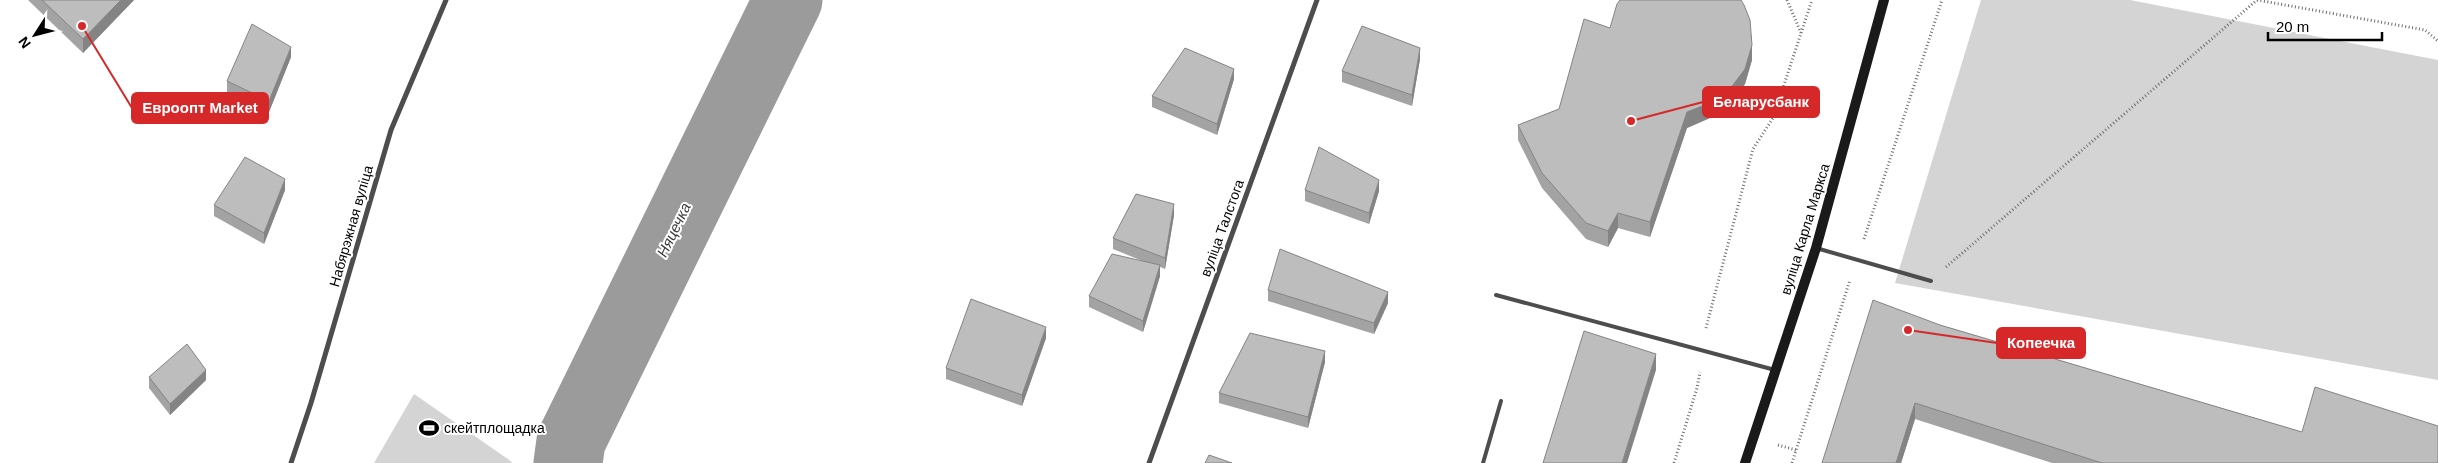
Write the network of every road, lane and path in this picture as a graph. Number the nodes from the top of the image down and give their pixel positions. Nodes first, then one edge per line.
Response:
1 (446, 0) edge
2 (1316, 0) edge
3 (1787, 0) edge
4 (1812, 0) edge
5 (1884, 0) edge
6 (1942, 0) edge
7 (2257, 0) edge
8 (1801, 33) junction
9 (2438, 42) edge
10 (1816, 248) junction
11 (1857, 260) junction
12 (1931, 281) joint
13 (1496, 295) dead end
14 (1703, 350) junction
15 (1775, 370) junction
16 (1501, 401) dead end
17 (291, 463) edge
18 (1149, 463) edge
19 (1483, 463) edge
20 (1674, 463) edge
21 (1745, 463) edge
22 (1792, 463) edge

1 - 17 street, Набярэжная вуліца
2 - 18 street, вуліца Талстога
3 - 8 path
4 - 8 path
5 - 10 main road, вуліца Карла Маркса
6 - 11 path
7 - 9 path
7 - 12 path
8 - 14 path
10 - 11 lane
10 - 15 main road, вуліца Карла Маркса
11 - 12 lane
11 - 22 path
13 - 14 lane
14 - 15 lane
14 - 20 path
15 - 21 main road, вуліца Карла Маркса
16 - 19 lane

